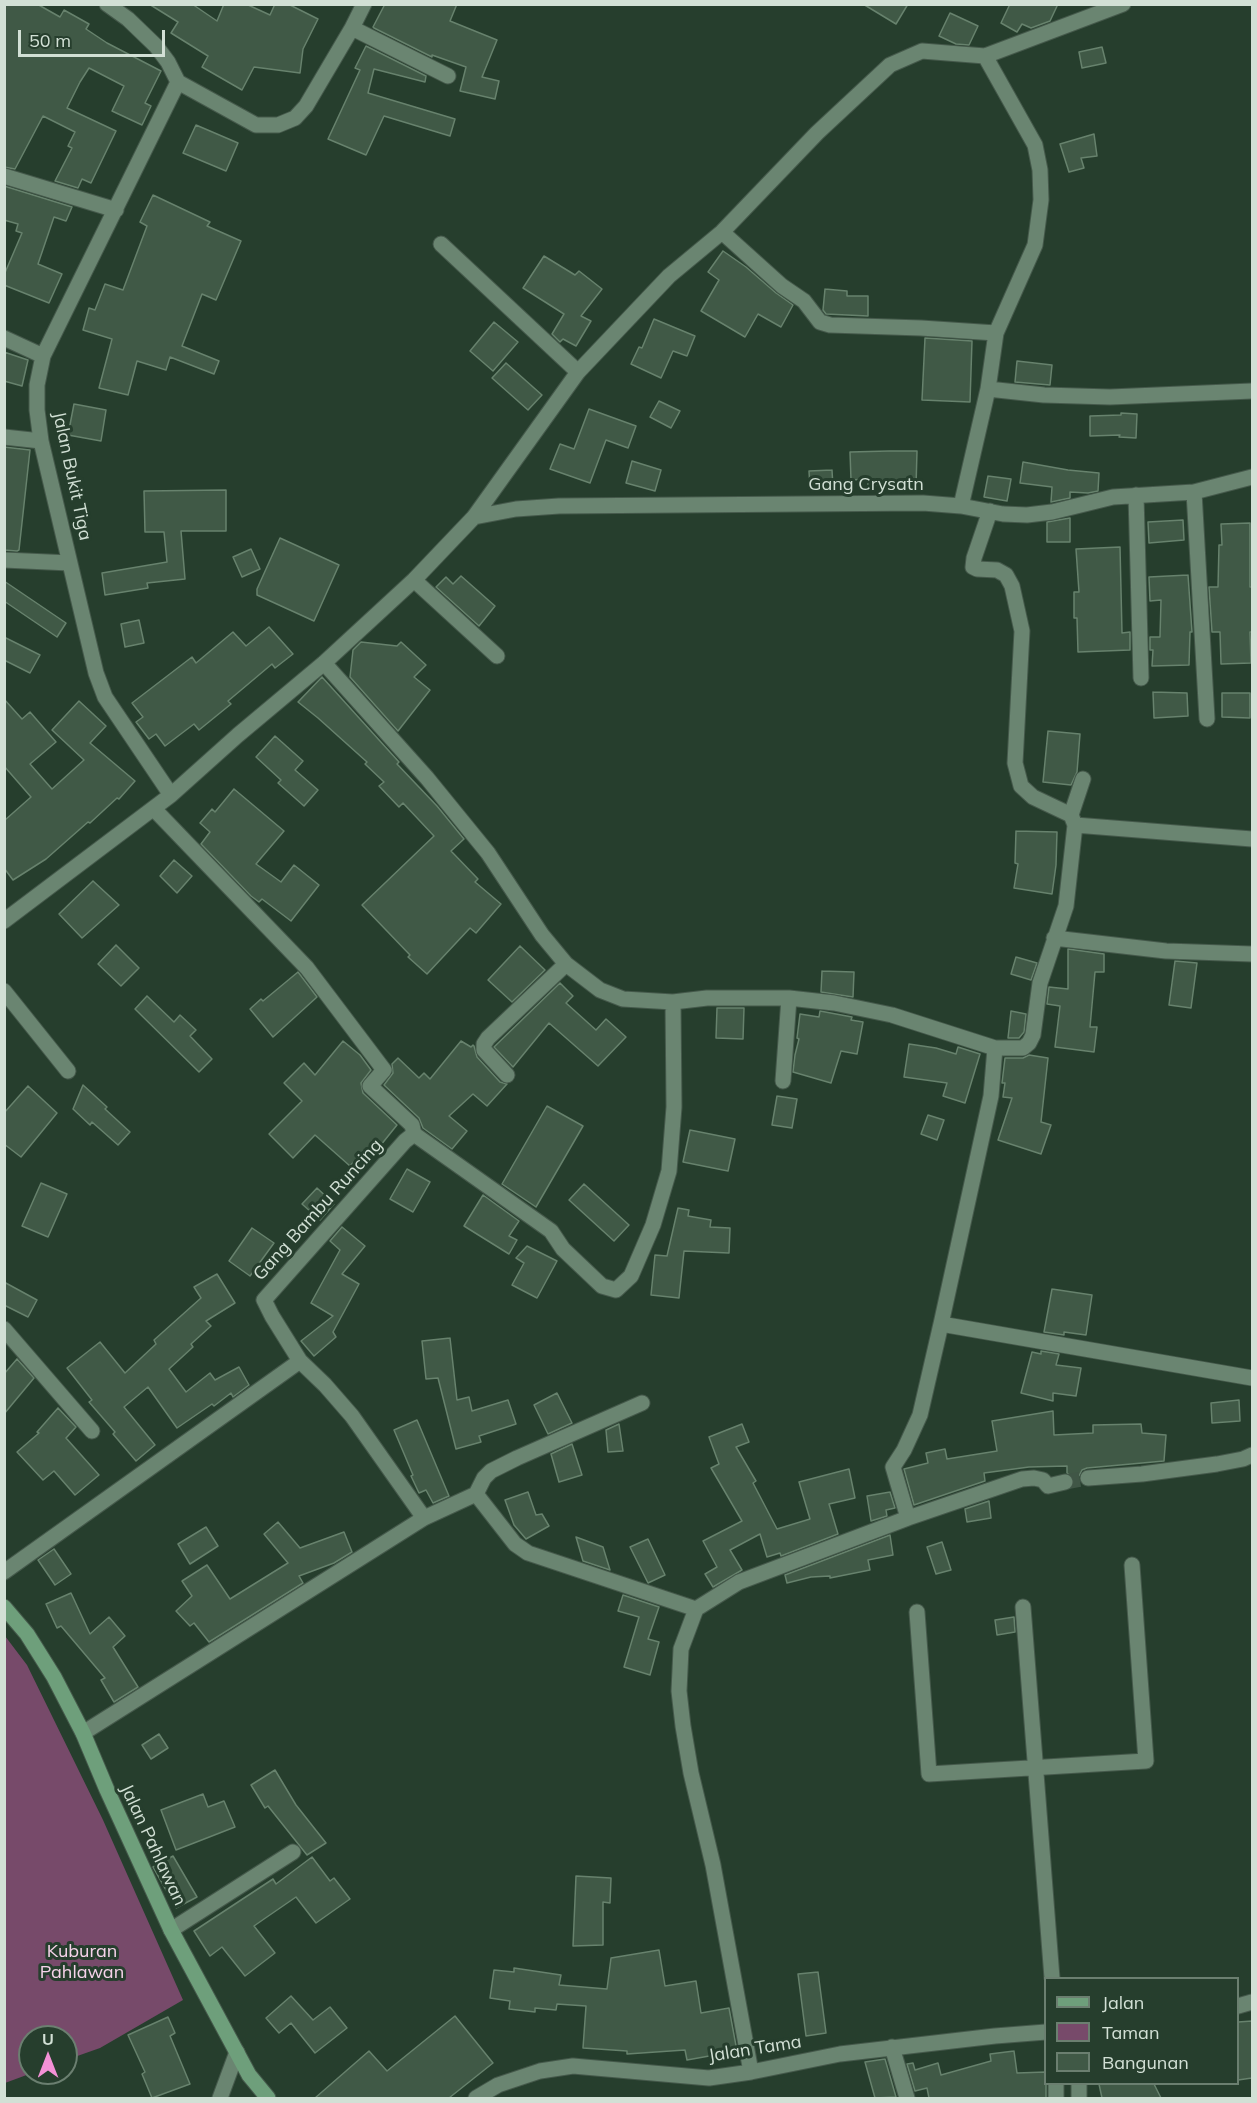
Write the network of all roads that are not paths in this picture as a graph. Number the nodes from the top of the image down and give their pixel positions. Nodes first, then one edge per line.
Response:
1 (107, 4) edge
2 (364, 4) edge
3 (1124, 4) edge
4 (352, 28) junction
5 (985, 56) junction
6 (448, 76) dead end
7 (178, 82) junction
8 (4, 176) edge
9 (116, 210) junction
10 (722, 232) junction
11 (441, 244) dead end
12 (996, 333) junction
13 (4, 338) edge
14 (43, 356) junction
15 (578, 372) junction
16 (988, 389) junction
17 (1252, 391) edge
18 (4, 438) edge
19 (41, 441) junction
20 (1252, 477) edge
21 (1194, 492) junction
22 (1136, 495) junction
23 (961, 506) junction
24 (990, 511) junction
25 (474, 517) junction
26 (4, 560) edge
27 (70, 563) junction
28 (414, 580) junction
29 (497, 656) dead end
30 (324, 663) junction
31 (1141, 678) dead end
32 (1207, 719) dead end
33 (1083, 779) dead end
34 (171, 795) junction
35 (154, 809) junction
36 (1073, 820) junction
37 (1252, 839) edge
38 (4, 921) edge
39 (1054, 938) junction
40 (1252, 954) edge
41 (566, 964) junction
42 (4, 991) edge
43 (789, 998) junction
44 (672, 1002) junction
45 (995, 1048) junction
46 (68, 1071) dead end
47 (507, 1075) dead end
48 (783, 1081) dead end
49 (414, 1134) junction
50 (941, 1324) junction
51 (4, 1329) edge
52 (300, 1361) junction
53 (1252, 1378) edge
54 (642, 1403) dead end
55 (92, 1431) dead end
56 (1252, 1455) edge
57 (1088, 1478) tunnel mouth
58 (1065, 1482) tunnel mouth
59 (476, 1494) junction
60 (424, 1518) junction
61 (908, 1518) junction
62 (1132, 1565) dead end
63 (4, 1572) edge
64 (4, 1607) edge
65 (1023, 1607) dead end
66 (696, 1609) junction
67 (917, 1612) dead end
68 (83, 1733) junction
69 (1035, 1767) junction
70 (293, 1852) dead end
71 (171, 1930) junction
72 (1052, 1977) edge
73 (1044, 2032) edge
74 (892, 2047) junction
75 (237, 2052) junction
76 (752, 2072) junction
77 (220, 2098) edge
78 (268, 2098) edge
79 (476, 2098) edge
80 (907, 2098) edge

1 - 7 street
2 - 4 street
3 - 5 street
4 - 6 street
4 - 7 street
5 - 10 street
5 - 12 street
7 - 9 street, Jalan Bukit Tiga
8 - 9 street
9 - 14 street, Jalan Bukit Tiga
10 - 12 street
10 - 15 street
11 - 15 street
12 - 16 street
13 - 14 street
14 - 19 street, Jalan Bukit Tiga
15 - 25 street
16 - 17 street
16 - 23 street
18 - 19 street
19 - 27 street, Jalan Bukit Tiga
20 - 21 street, Gang Crysatn
21 - 22 street, Gang Crysatn
21 - 32 street
22 - 24 street, Gang Crysatn
22 - 31 street
23 - 24 street, Gang Crysatn
23 - 25 street, Gang Crysatn
24 - 36 street
25 - 28 street
26 - 27 street
27 - 34 street, Jalan Bukit Tiga
28 - 29 street
28 - 30 street
30 - 34 street
30 - 41 street
33 - 36 street
34 - 35 street
35 - 38 street
35 - 49 street
36 - 37 street
36 - 39 street
39 - 40 street
39 - 45 street
41 - 44 street
41 - 47 street
42 - 46 street
43 - 44 street
43 - 45 street
43 - 48 street
44 - 49 street
45 - 50 street
49 - 52 street, Gang Bambu Runcing
50 - 53 street
50 - 61 street
51 - 55 street
52 - 60 street, Gang Bambu Runcing
52 - 63 street
54 - 59 street
56 - 57 street
58 - 61 street
59 - 60 street
59 - 66 street
60 - 68 street
61 - 66 street
62 - 69 street
64 - 68 main road, Jalan Pahlawan
65 - 69 street
66 - 76 street
67 - 69 street
68 - 71 main road, Jalan Pahlawan
69 - 72 street
70 - 71 street
71 - 75 main road, Jalan Pahlawan
73 - 74 street, Jalan Tama
74 - 76 street, Jalan Tama
74 - 80 street
75 - 77 street
75 - 78 main road, Jalan Pahlawan
76 - 79 street, Jalan Tama

